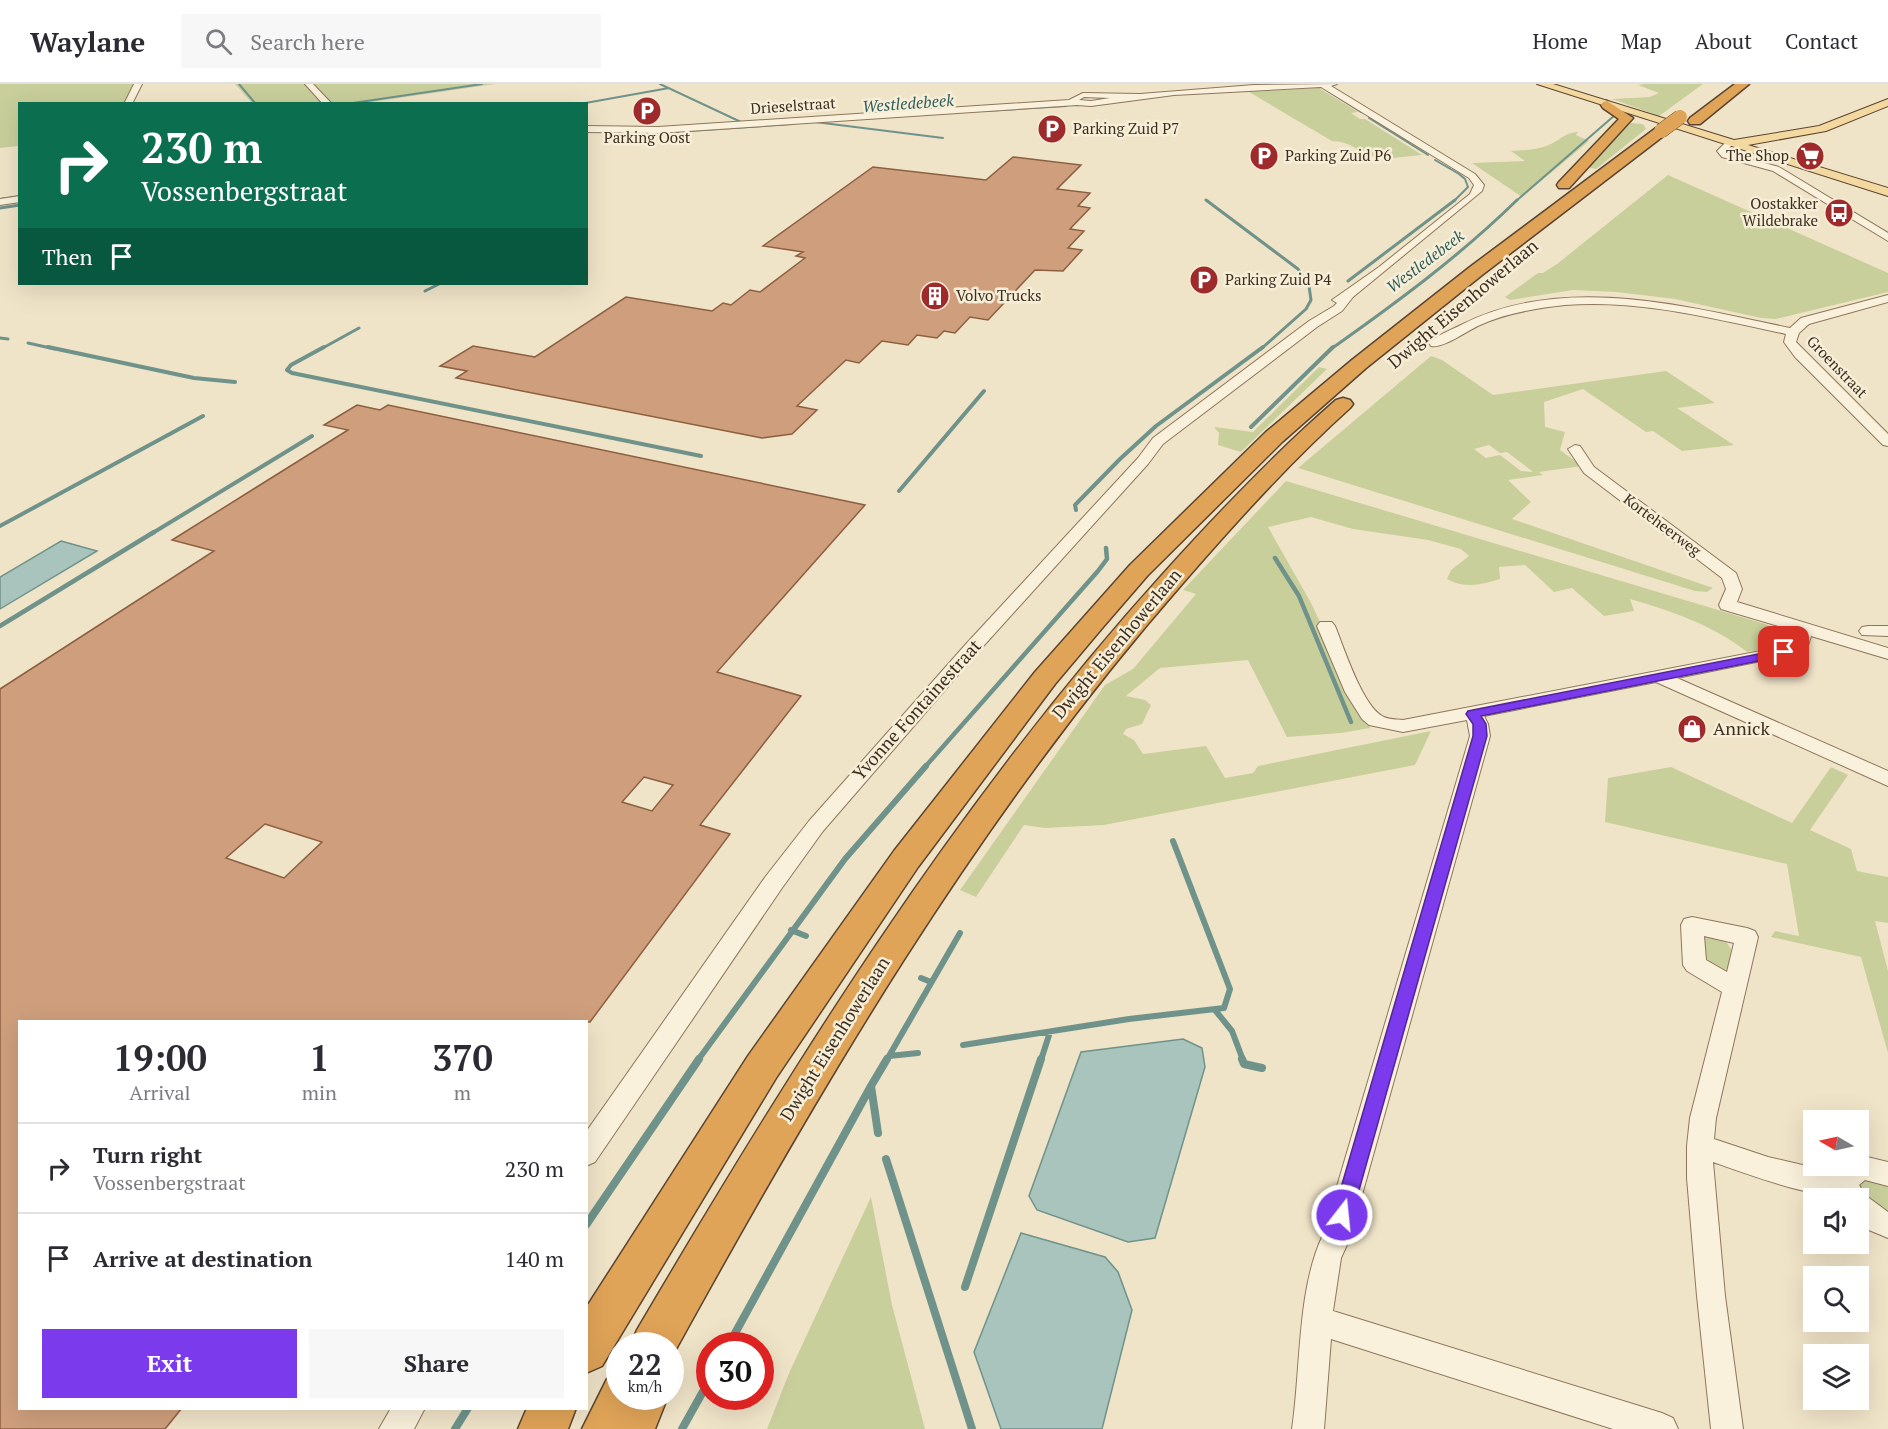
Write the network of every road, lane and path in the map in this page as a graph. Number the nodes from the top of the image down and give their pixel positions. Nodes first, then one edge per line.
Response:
1 (138, 84) edge
2 (309, 84) edge
3 (1323, 84) edge
4 (1333, 84) edge
5 (1542, 84) edge
6 (1553, 84) edge
7 (1723, 84) edge
8 (1743, 84) edge
9 (1758, 84) edge
10 (1074, 88) dead end
11 (1078, 99) junction
12 (1720, 101) junction
13 (129, 102) edge
14 (326, 102) edge
15 (1888, 102) edge
16 (1607, 105) junction
17 (588, 129) edge
18 (1668, 130) junction
19 (1740, 148) junction
20 (1888, 190) edge
21 (18, 199) edge
22 (0, 202) edge
23 (1888, 238) edge
24 (1476, 271) junction
25 (1888, 298) edge
26 (1793, 332) junction
27 (1434, 343) dead end
28 (1393, 361) dead end
29 (1361, 389) dead end
30 (1888, 442) edge
31 (1575, 449) dead end
32 (1326, 627) dead end
33 (1804, 629) junction
34 (1868, 631) dead end
35 (1888, 631) edge
36 (1888, 654) edge
37 (1661, 678) junction
38 (1473, 714) junction
39 (1888, 779) edge
40 (1734, 988) dead end
41 (1700, 1146) junction
42 (588, 1151) edge
43 (1888, 1174) edge
44 (1824, 1188) edge
45 (1851, 1188) edge
46 (1869, 1214) edge
47 (1888, 1225) edge
48 (1317, 1320) junction
49 (664, 1332) edge
50 (588, 1347) edge
51 (409, 1410) edge
52 (552, 1410) edge
53 (616, 1410) edge
54 (639, 1410) edge
55 (395, 1429) edge
56 (542, 1429) edge
57 (606, 1429) edge
58 (631, 1429) edge
59 (1308, 1429) edge
60 (1662, 1429) edge
61 (1727, 1429) edge

1 - 13 street
2 - 14 street
3 - 4 street, Drieselstraat
3 - 11 street, Drieselstraat
3 - 42 street, Yvonne Fontainestraat
5 - 16 main road
6 - 19 main road
7 - 18 highway, Dwight Eisenhowerlaan
8 - 12 highway, Dwight Eisenhowerlaan
9 - 12 highway
10 - 11 street
11 - 17 street, Drieselstraat
12 - 18 highway, Dwight Eisenhowerlaan
15 - 19 main road
16 - 19 main road
16 - 24 highway
18 - 24 highway, Dwight Eisenhowerlaan
18 - 28 highway, Dwight Eisenhowerlaan
19 - 20 main road
19 - 23 street
21 - 22 street
24 - 50 highway, Dwight Eisenhowerlaan
25 - 26 street, Groenstraat
26 - 27 street
26 - 30 street, Groenstraat
29 - 49 highway, Dwight Eisenhowerlaan
31 - 33 street, Korteheerweg
32 - 38 street
33 - 36 street
33 - 37 street
34 - 35 street
37 - 38 street
37 - 39 street
38 - 48 street
40 - 41 street
41 - 44 street
41 - 61 street
43 - 45 street
46 - 47 street
48 - 59 street
48 - 60 street
51 - 55 street
52 - 56 highway
53 - 57 highway
54 - 58 highway

